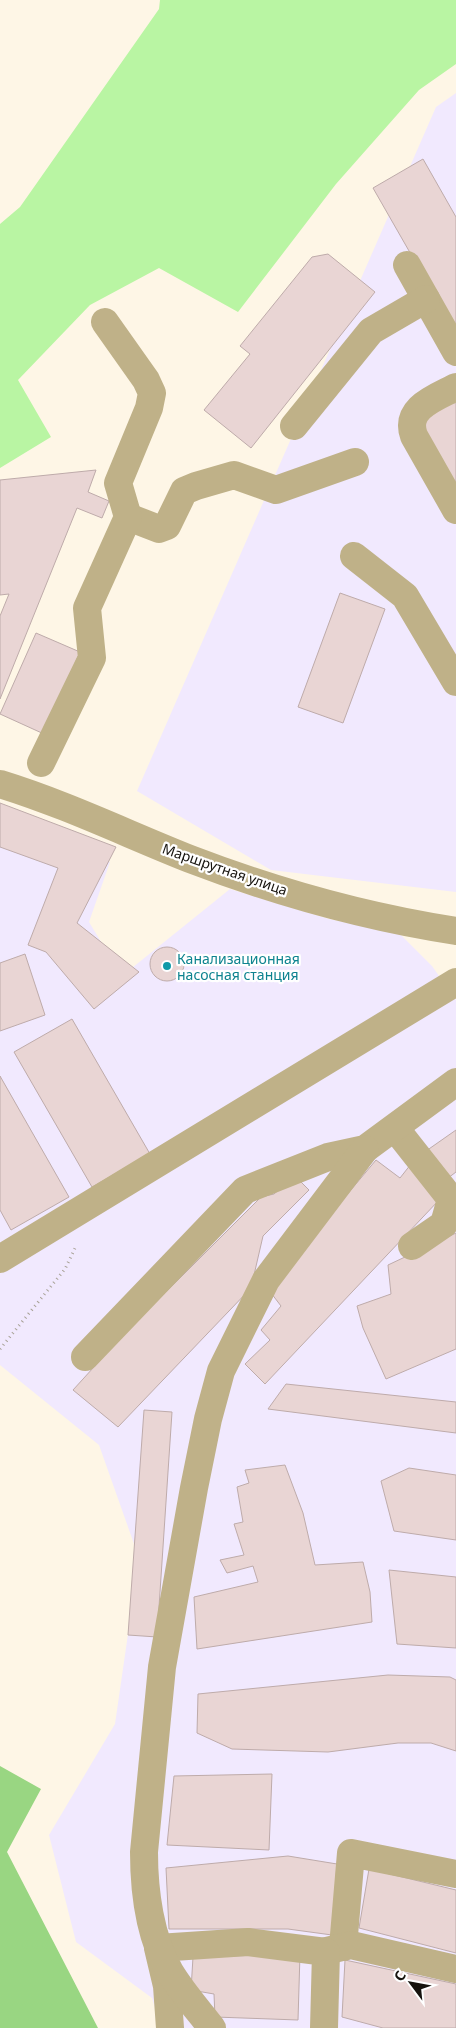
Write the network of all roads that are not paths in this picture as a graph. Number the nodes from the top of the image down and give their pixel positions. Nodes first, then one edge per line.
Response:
1 (407, 265) dead end
2 (426, 299) junction
3 (104, 322) dead end
4 (456, 352) edge
5 (456, 386) edge
6 (294, 426) dead end
7 (354, 462) dead end
8 (456, 510) edge
9 (128, 517) junction
10 (354, 556) dead end
11 (456, 682) edge
12 (40, 764) dead end
13 (0, 784) edge
14 (456, 931) edge
15 (456, 982) edge
16 (456, 1082) edge
17 (395, 1128) junction
18 (365, 1149) junction
19 (412, 1246) dead end
20 (0, 1259) edge
21 (85, 1357) dead end
22 (456, 1874) edge
23 (158, 1948) junction
24 (334, 1949) junction
25 (456, 1969) edge
26 (170, 2028) edge
27 (212, 2028) edge
28 (324, 2028) edge

1 - 2 street
2 - 4 street
2 - 6 street
3 - 9 street
5 - 8 street
7 - 9 street
9 - 12 street
10 - 11 street
13 - 14 street, Маршрутная улица
15 - 20 street
16 - 17 street
17 - 18 street
17 - 19 street
18 - 21 street
18 - 23 street
22 - 24 street
23 - 24 street
23 - 26 street
23 - 27 street
24 - 25 street
24 - 28 street

